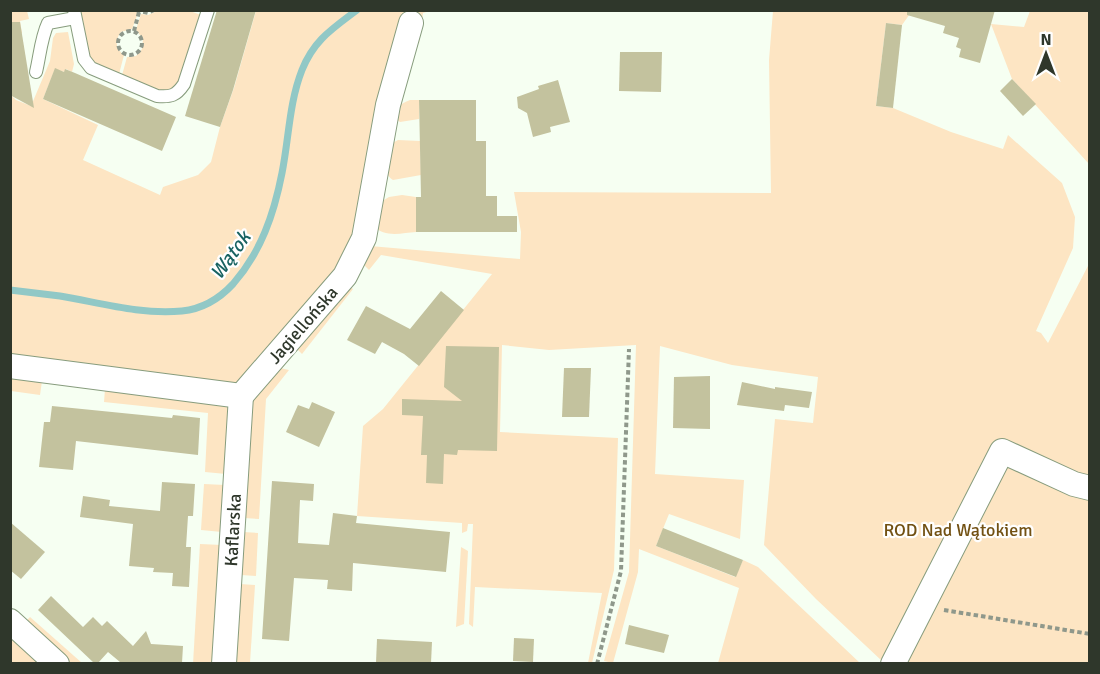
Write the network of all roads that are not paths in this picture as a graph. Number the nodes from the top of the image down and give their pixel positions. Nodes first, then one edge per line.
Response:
1 (208, 10) edge
2 (74, 14) edge
3 (411, 23) dead end
4 (36, 72) dead end
5 (10, 366) edge
6 (241, 396) junction
7 (1089, 488) edge
8 (10, 621) edge
9 (57, 663) edge
10 (224, 663) edge
11 (893, 663) edge

1 - 2 lane
2 - 4 lane
3 - 6 street, Jagiellońska
5 - 6 street
6 - 10 street, Kaflarska
7 - 11 street
8 - 9 street

